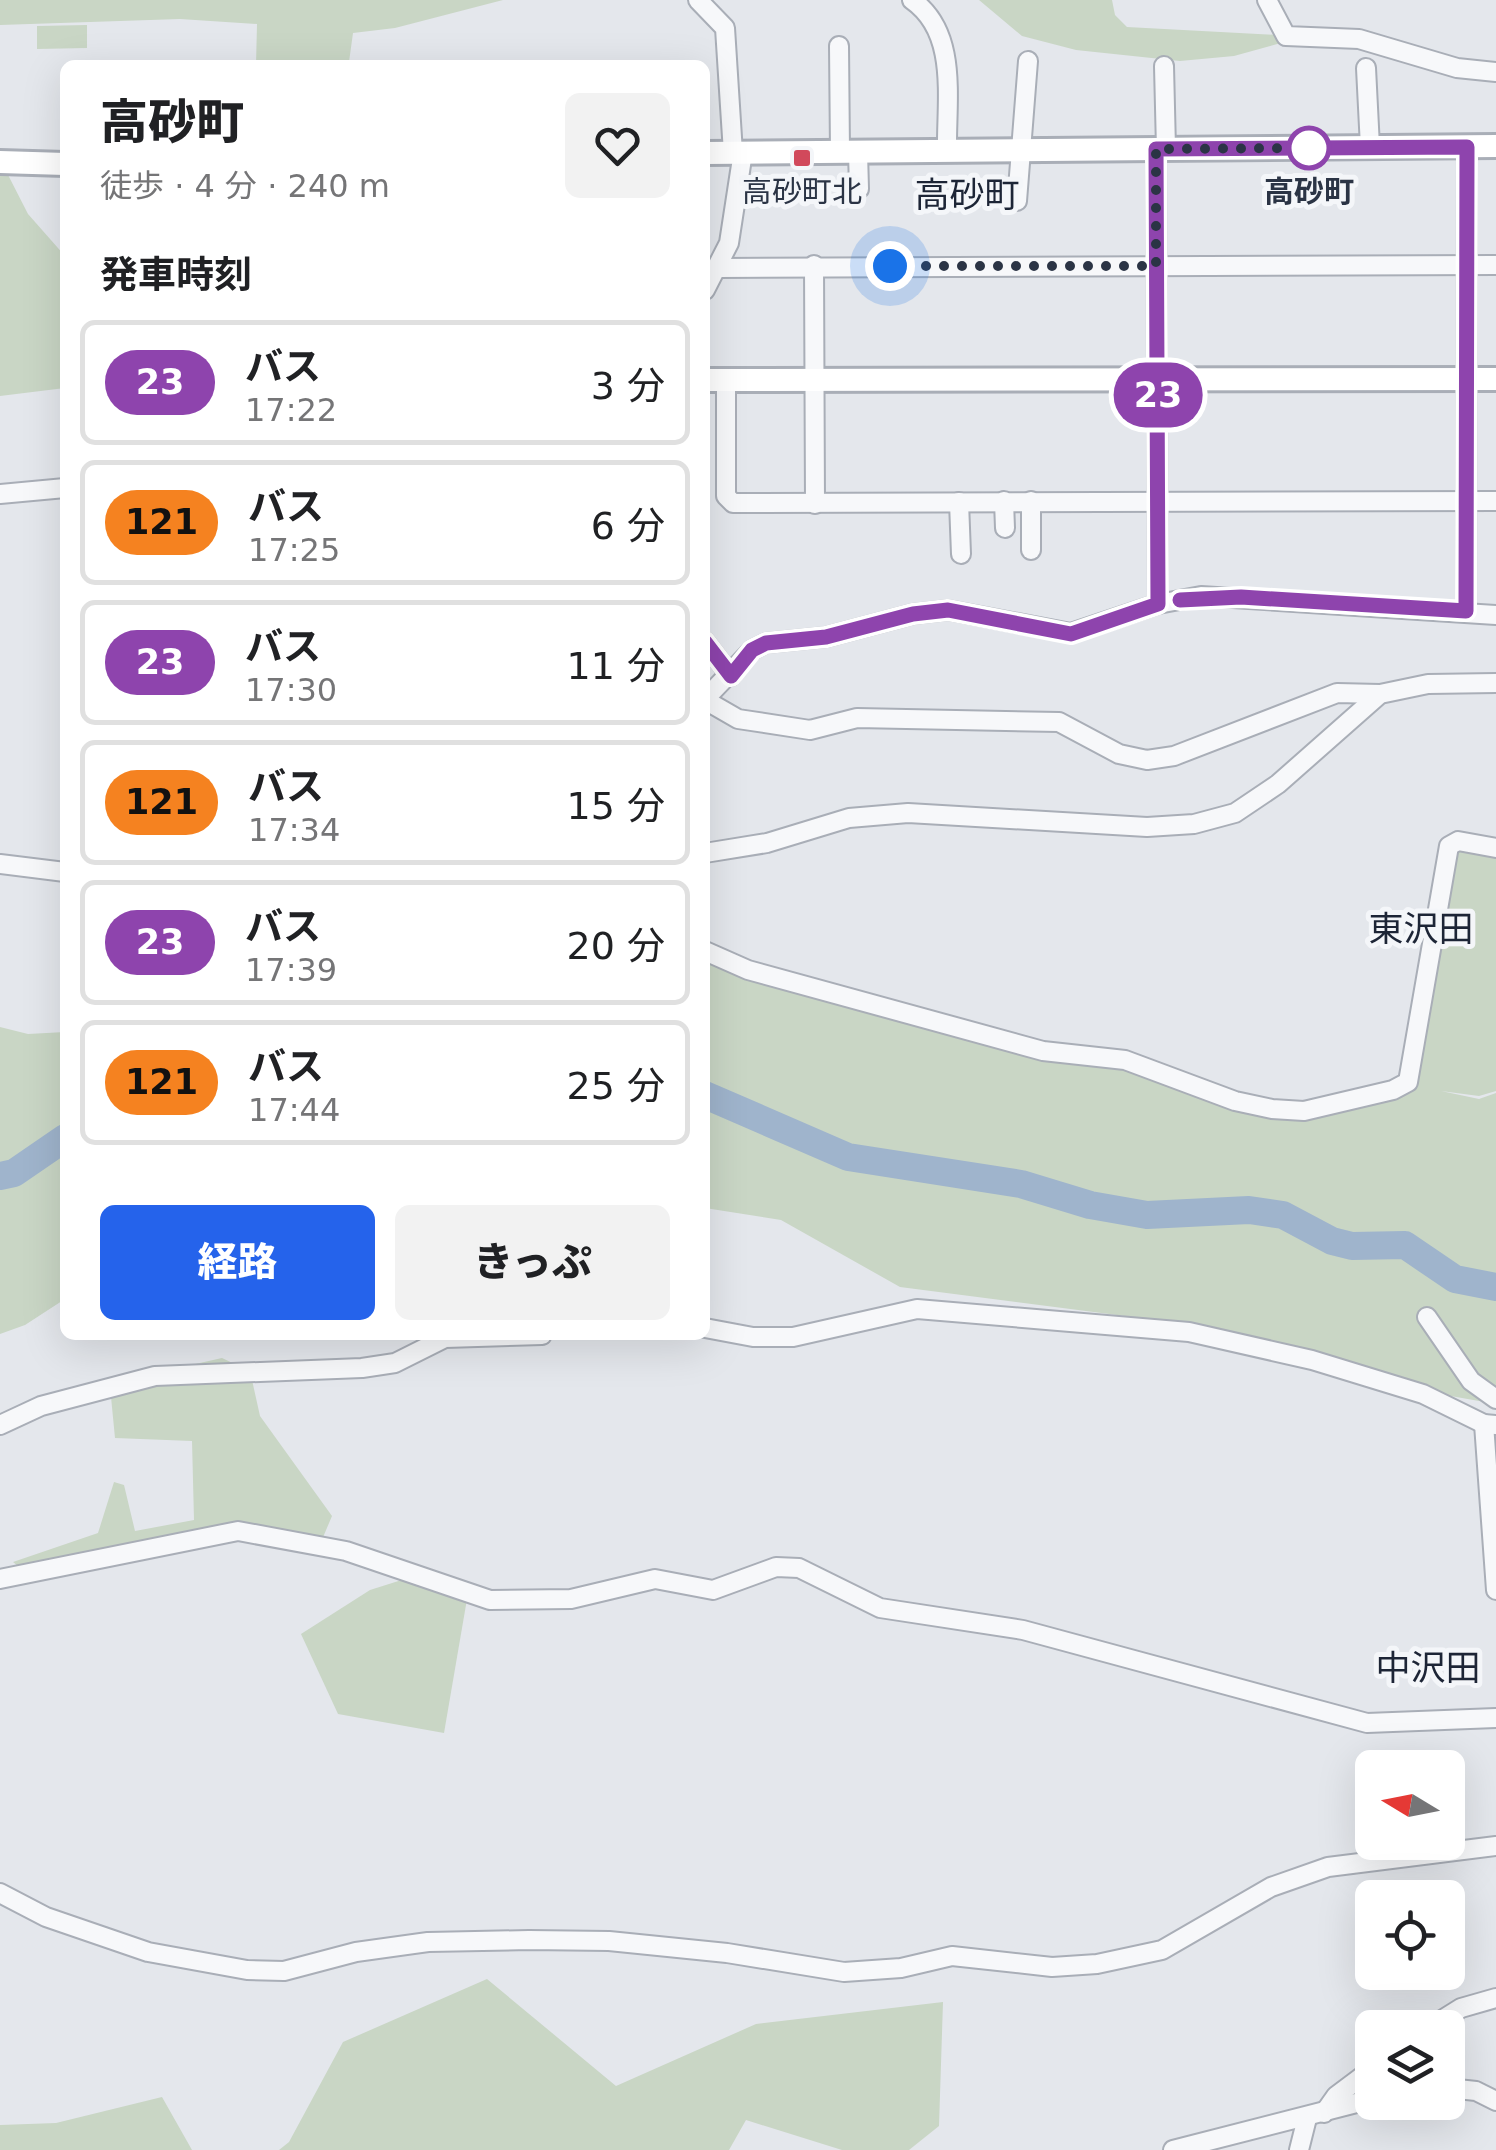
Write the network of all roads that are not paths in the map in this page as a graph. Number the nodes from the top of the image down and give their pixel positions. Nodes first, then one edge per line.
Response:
1 (698, 0) edge
2 (912, 0) edge
3 (1267, 0) edge
4 (839, 46) dead end
5 (1028, 62) dead end
6 (1164, 66) dead end
7 (1366, 68) dead end
8 (1496, 72) edge
9 (1496, 146) edge
10 (1370, 147) junction
11 (1467, 147) junction
12 (1161, 149) junction
13 (1023, 150) junction
14 (849, 152) junction
15 (947, 152) junction
16 (710, 153) edge
17 (738, 153) junction
18 (0, 162) edge
19 (60, 164) edge
20 (859, 189) dead end
21 (1018, 202) dead end
22 (814, 265) junction
23 (1468, 265) junction
24 (1496, 265) edge
25 (1156, 266) junction
26 (718, 268) junction
27 (710, 282) edge
28 (1158, 379) junction
29 (1467, 379) junction
30 (1496, 379) edge
31 (716, 380) edge
32 (812, 380) junction
33 (60, 488) edge
34 (0, 494) edge
35 (1157, 500) junction
36 (1004, 501) junction
37 (1030, 501) junction
38 (1496, 501) edge
39 (960, 502) junction
40 (1468, 502) junction
41 (815, 504) junction
42 (1005, 528) dead end
43 (1031, 550) dead end
44 (960, 554) dead end
45 (1158, 604) junction
46 (1466, 611) junction
47 (1496, 615) edge
48 (710, 649) edge
49 (731, 676) junction
50 (1496, 684) edge
51 (1380, 694) junction
52 (710, 695) edge
53 (710, 703) edge
54 (1496, 848) edge
55 (710, 852) edge
56 (0, 864) edge
57 (60, 871) edge
58 (710, 953) edge
59 (1427, 1317) dead end
60 (710, 1329) edge
61 (441, 1340) edge
62 (1496, 1399) edge
63 (1490, 1424) edge
64 (0, 1425) edge
65 (0, 1579) edge
66 (1496, 1590) edge
67 (1496, 1718) edge
68 (1496, 1846) edge
69 (0, 1893) edge
70 (1496, 1998) edge
71 (1458, 2010) edge
72 (1355, 2082) edge
73 (1465, 2089) edge
74 (1496, 2101) edge
75 (1355, 2104) edge
76 (1315, 2115) junction
77 (1173, 2150) edge
78 (1299, 2150) edge

1 - 17 street
2 - 15 street
3 - 8 street
4 - 14 street
5 - 13 street
6 - 12 street
7 - 10 street
9 - 11 street
10 - 11 street
10 - 12 street
11 - 23 street
12 - 13 street
12 - 25 street
13 - 15 street
13 - 21 street
14 - 15 street
14 - 17 street
14 - 20 street
16 - 17 street
17 - 26 street
18 - 19 street
22 - 25 street
22 - 26 street
22 - 32 street
23 - 24 street
23 - 25 street
23 - 29 street
25 - 28 street
26 - 27 street
28 - 29 street
28 - 32 street
28 - 35 street
29 - 30 street
29 - 40 street
31 - 32 street
31 - 41 street
32 - 41 street
33 - 34 street
35 - 37 street
35 - 40 street
35 - 45 street
36 - 37 street
36 - 39 street
36 - 42 street
37 - 43 street
38 - 40 street
39 - 41 street
39 - 44 street
40 - 46 street
45 - 46 street
45 - 49 street
46 - 47 street
48 - 49 street
49 - 52 street
50 - 51 street
51 - 53 street
51 - 55 street
54 - 58 street
56 - 57 street
59 - 62 street
60 - 63 street
61 - 64 street
63 - 66 street
65 - 67 street
68 - 69 street
70 - 71 street
72 - 76 street
73 - 74 street
75 - 76 street
76 - 77 street
76 - 78 street

